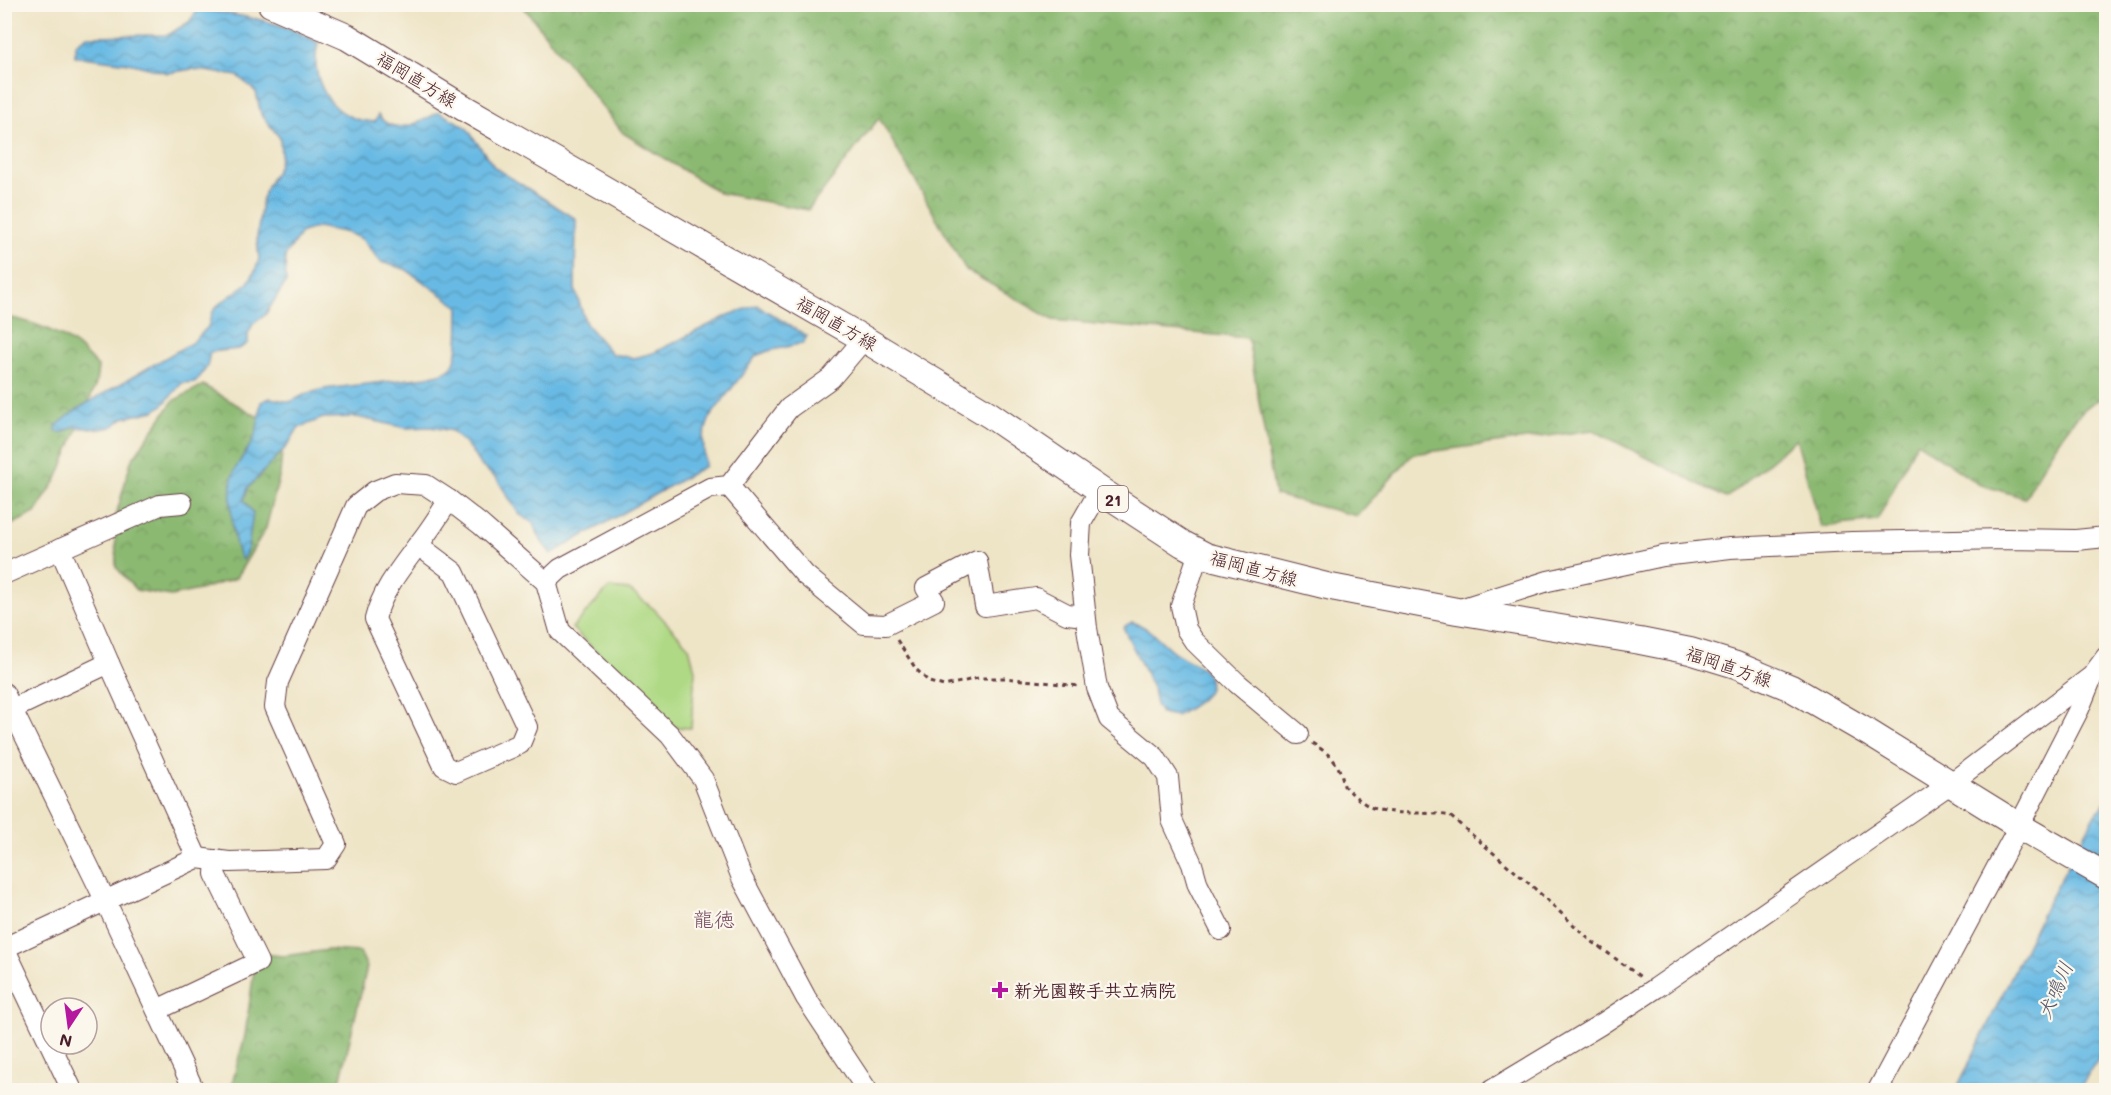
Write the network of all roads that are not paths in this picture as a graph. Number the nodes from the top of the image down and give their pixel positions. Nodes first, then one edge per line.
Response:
1 (272, 4) edge
2 (864, 339) junction
3 (729, 486) junction
4 (1100, 490) junction
5 (449, 500) junction
6 (182, 503) dead end
7 (2106, 537) edge
8 (418, 545) junction
9 (60, 549) junction
10 (1199, 552) junction
11 (4, 574) edge
12 (546, 582) junction
13 (1456, 611) junction
14 (1085, 616) junction
15 (2106, 657) edge
16 (109, 663) junction
17 (2092, 676) junction
18 (7, 705) edge
19 (1298, 734) road end
20 (1950, 784) junction
21 (2025, 829) junction
22 (207, 859) junction
23 (2106, 876) edge
24 (106, 902) junction
25 (1221, 930) dead end
26 (5, 948) edge
27 (157, 1010) junction
28 (72, 1090) edge
29 (194, 1090) edge
30 (867, 1090) edge
31 (1492, 1090) edge
32 (1878, 1090) edge

1 - 2 main road, 福岡直方線 / 21
2 - 3 street
2 - 4 main road, 福岡直方線 / 21
3 - 12 street
3 - 14 street
4 - 10 main road, 福岡直方線 / 21
4 - 14 street
5 - 8 street
5 - 12 street
5 - 22 street
6 - 9 street
7 - 13 street
8 - 8 street
9 - 11 street
9 - 16 street
10 - 13 main road, 福岡直方線 / 21
10 - 19 street
12 - 30 street
13 - 20 main road, 福岡直方線 / 21
14 - 25 street
15 - 17 street
16 - 18 street
16 - 22 street
17 - 20 street
17 - 21 street
18 - 24 street
20 - 21 main road, 福岡直方線 / 21
20 - 31 street
21 - 23 main road, 福岡直方線 / 21
21 - 32 street
22 - 24 street
22 - 27 street
24 - 26 street
24 - 27 street
26 - 28 street
27 - 29 street

